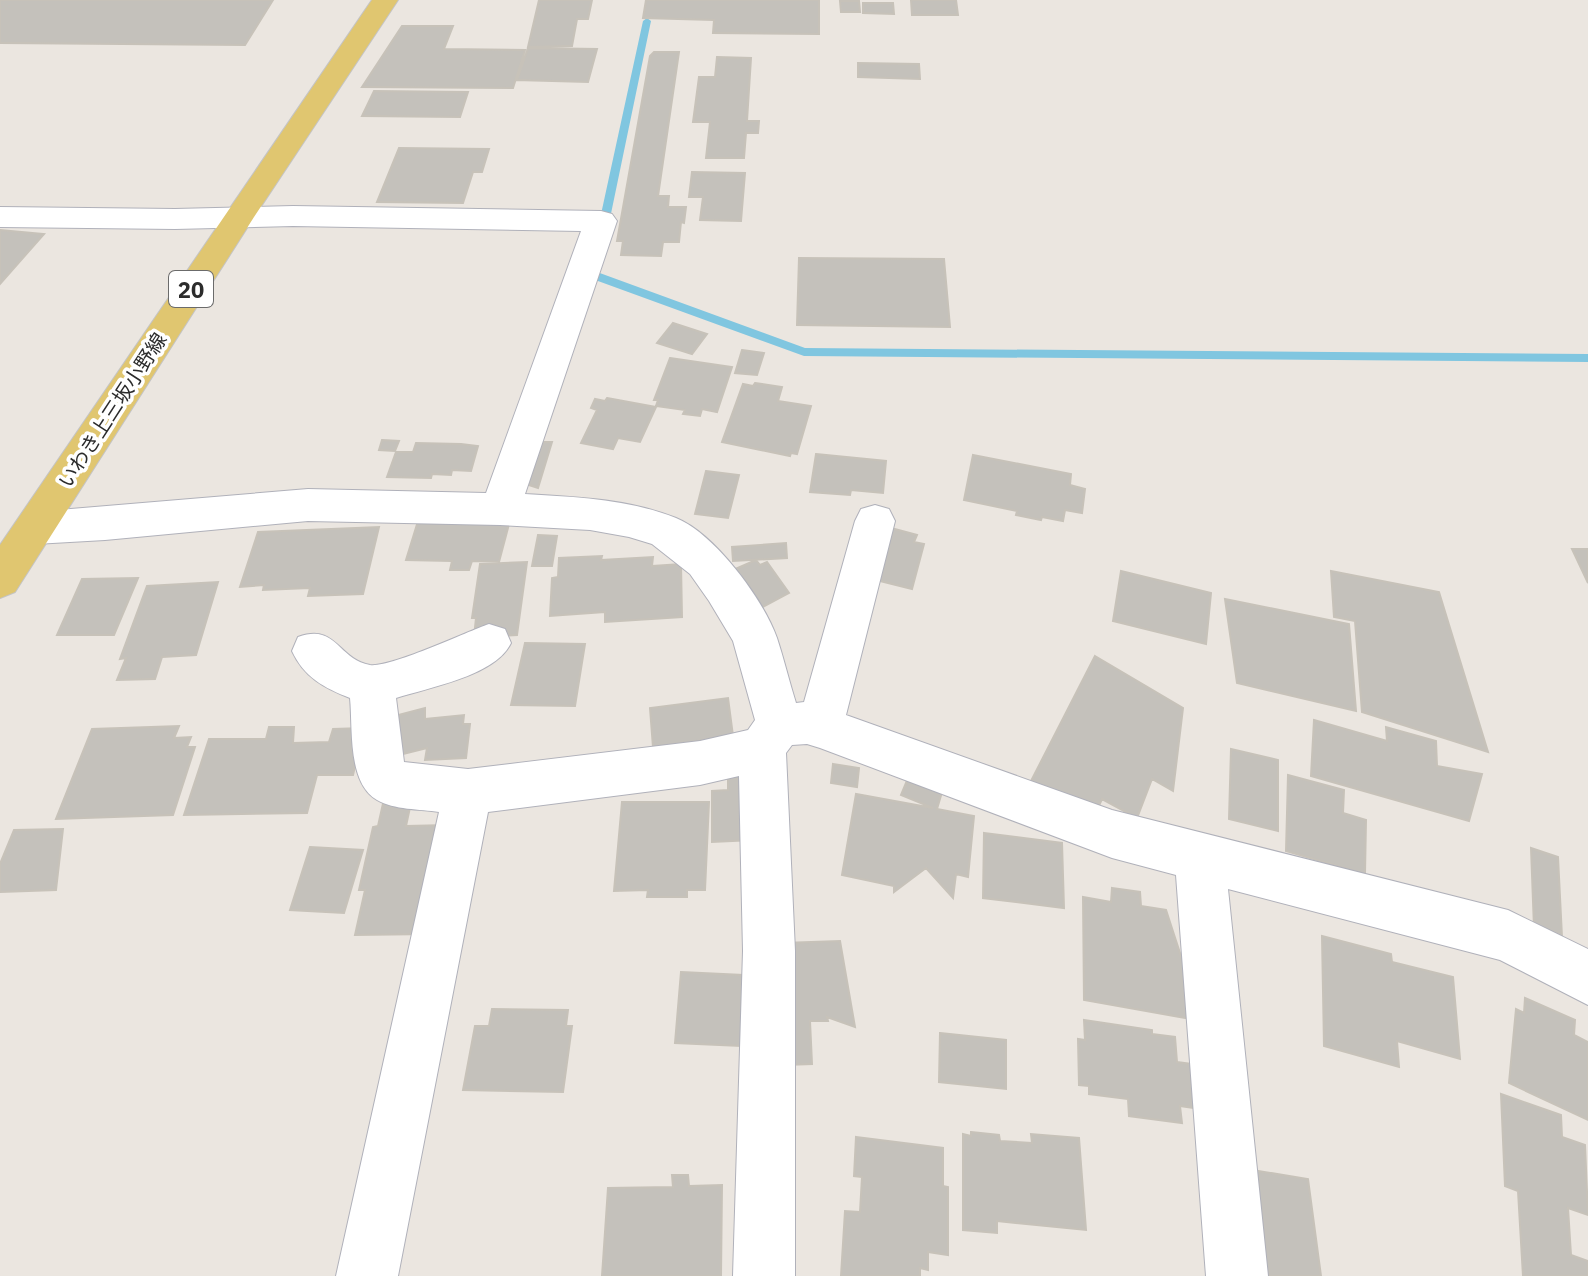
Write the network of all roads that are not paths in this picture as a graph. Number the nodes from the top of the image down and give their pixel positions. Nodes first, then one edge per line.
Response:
1 (385, 0) edge
2 (239, 216) junction
3 (0, 217) edge
4 (500, 509) junction
5 (875, 521) dead end
6 (35, 528) junction
7 (0, 580) edge
8 (489, 643) dead end
9 (314, 651) dead end
10 (372, 686) junction
11 (787, 733) junction
12 (468, 792) junction
13 (1200, 858) junction
14 (1588, 978) edge
15 (367, 1276) edge
16 (764, 1276) edge
17 (1237, 1276) edge

1 - 2 main road, いわき上三坂小野線 / 20
2 - 3 street
2 - 4 street
2 - 6 main road, いわき上三坂小野線 / 20
4 - 6 street
4 - 11 street
5 - 11 street
6 - 7 main road, いわき上三坂小野線 / 20
8 - 10 street
9 - 10 street
10 - 12 street
11 - 12 street
11 - 13 street
11 - 16 street
12 - 15 street
13 - 14 street
13 - 17 street

